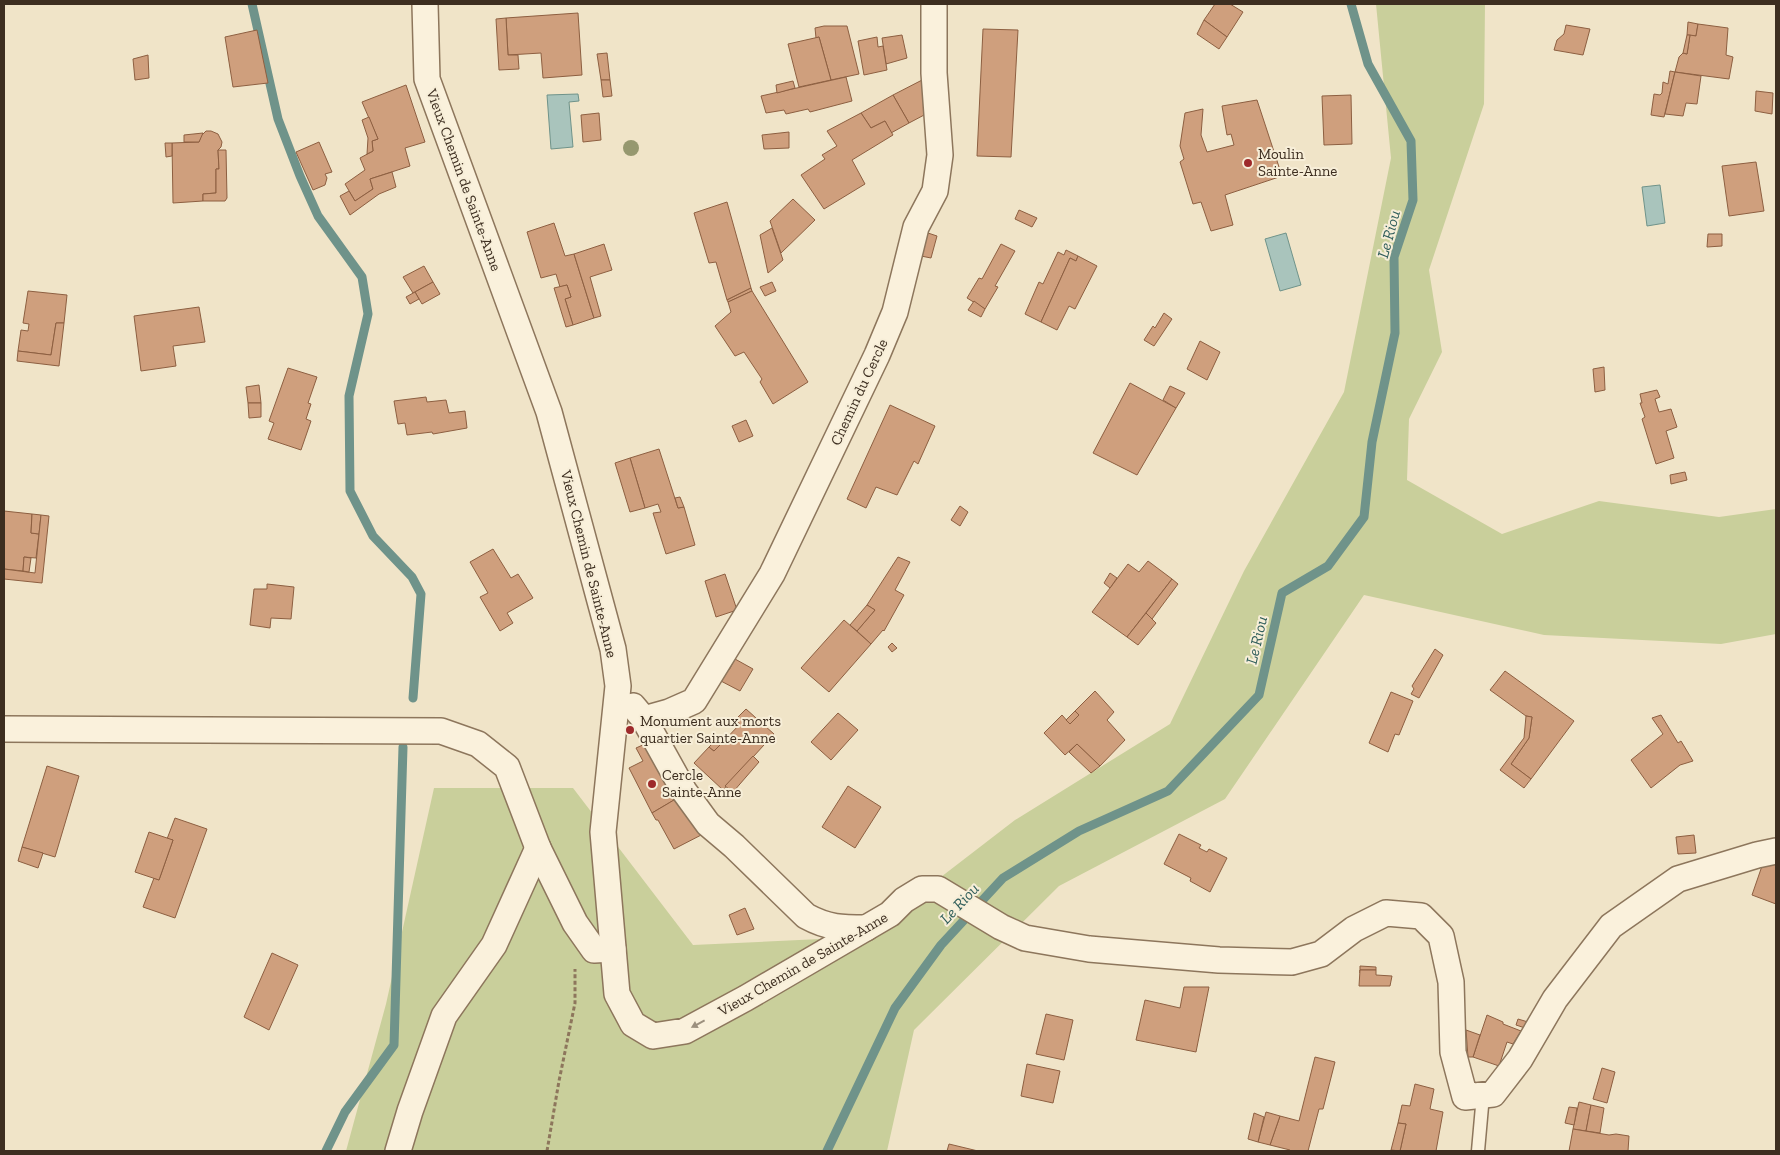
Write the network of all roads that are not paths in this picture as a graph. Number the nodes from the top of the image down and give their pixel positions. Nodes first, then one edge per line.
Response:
1 (425, 4) edge
2 (934, 4) edge
3 (618, 686) junction
4 (644, 718) junction
5 (4, 729) edge
6 (538, 848) junction
7 (1776, 851) edge
8 (866, 928) junction
9 (613, 949) junction
10 (1483, 1095) junction
11 (398, 1151) edge
12 (1478, 1151) edge

1 - 3 street, Vieux Chemin de Sainte-Anne
2 - 4 street, Chemin du Cercle
3 - 4 street
3 - 9 street, Vieux Chemin de Sainte-Anne
4 - 8 street
5 - 6 street
6 - 9 street
6 - 11 street
7 - 10 street
8 -> 9 street, Vieux Chemin de Sainte-Anne
8 - 10 street, Vieux Chemin de Sainte-Anne
10 - 12 lane

